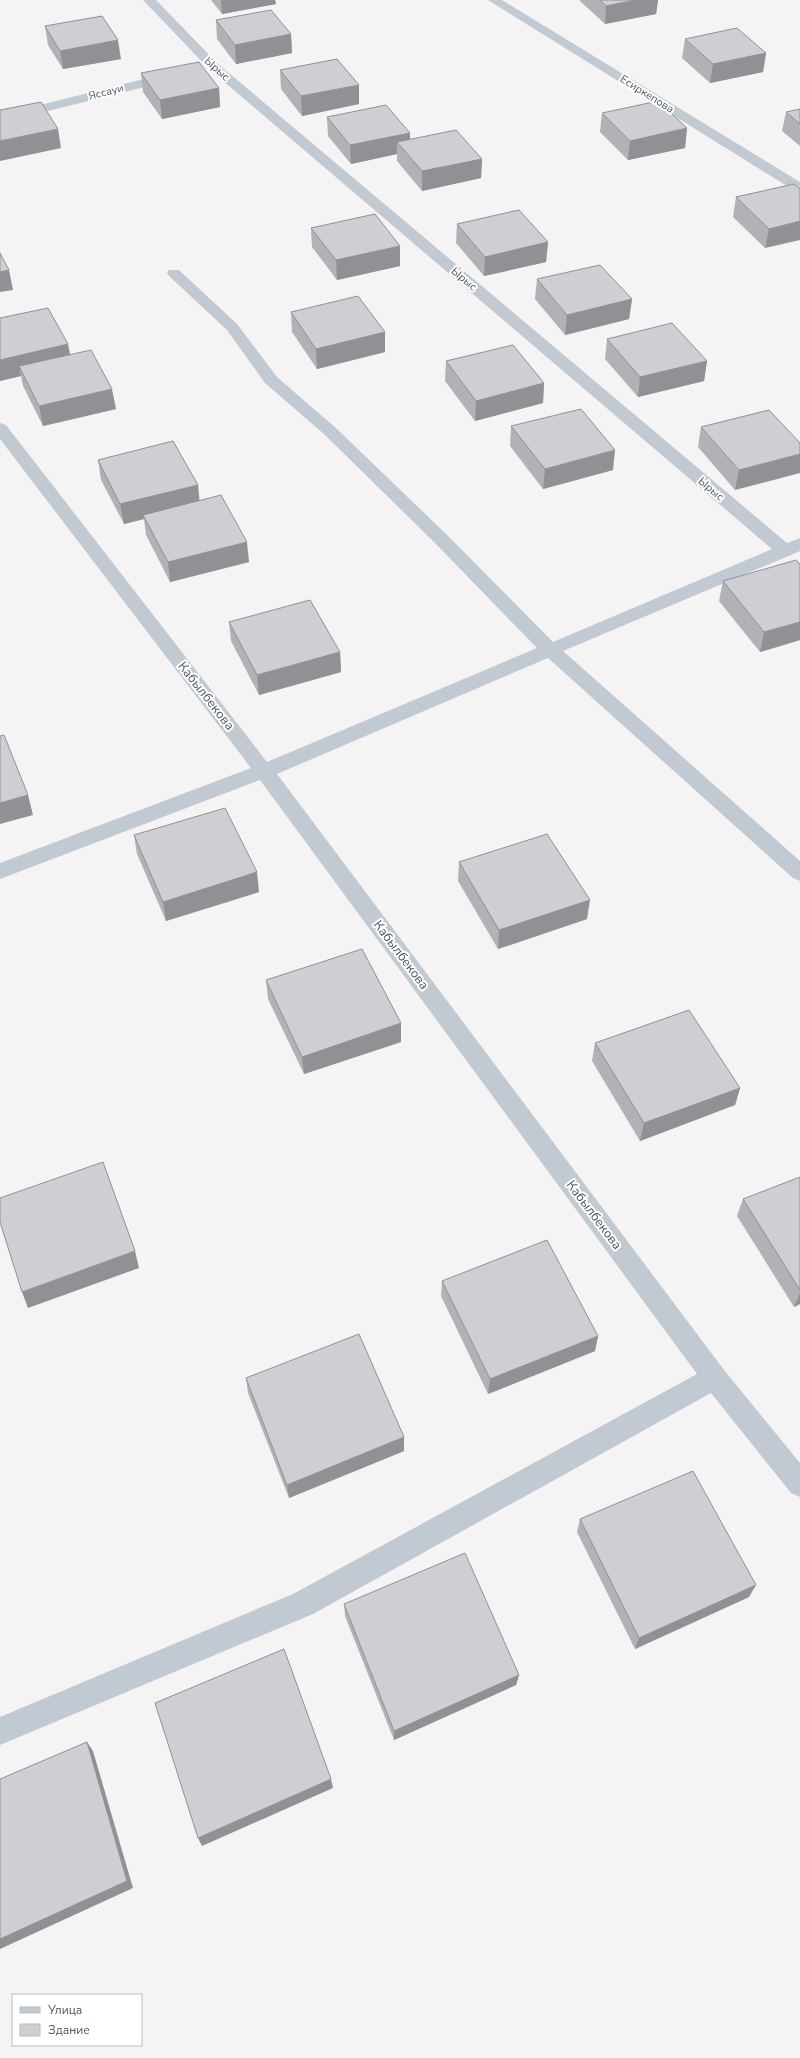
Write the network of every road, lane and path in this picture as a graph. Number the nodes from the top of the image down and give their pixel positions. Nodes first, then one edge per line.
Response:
1 (149, 0) edge
2 (494, 0) edge
3 (213, 66) junction
4 (197, 70) edge
5 (182, 74) edge
6 (0, 119) edge
7 (800, 188) edge
8 (174, 273) dead end
9 (0, 428) edge
10 (793, 548) edge
11 (550, 650) junction
12 (264, 771) junction
13 (0, 870) edge
14 (800, 874) edge
15 (715, 1378) junction
16 (800, 1484) edge
17 (0, 1731) edge

1 - 3 street, Ырыс
2 - 7 street, Есиркепова
3 - 4 street
3 - 10 street, Ырыс
5 - 6 street, Яссауи
8 - 11 street
9 - 12 street, Кабылбекова
10 - 11 street
11 - 12 street
11 - 14 street
12 - 13 street
12 - 15 street, Кабылбекова
15 - 16 street, Кабылбекова
15 - 17 street

